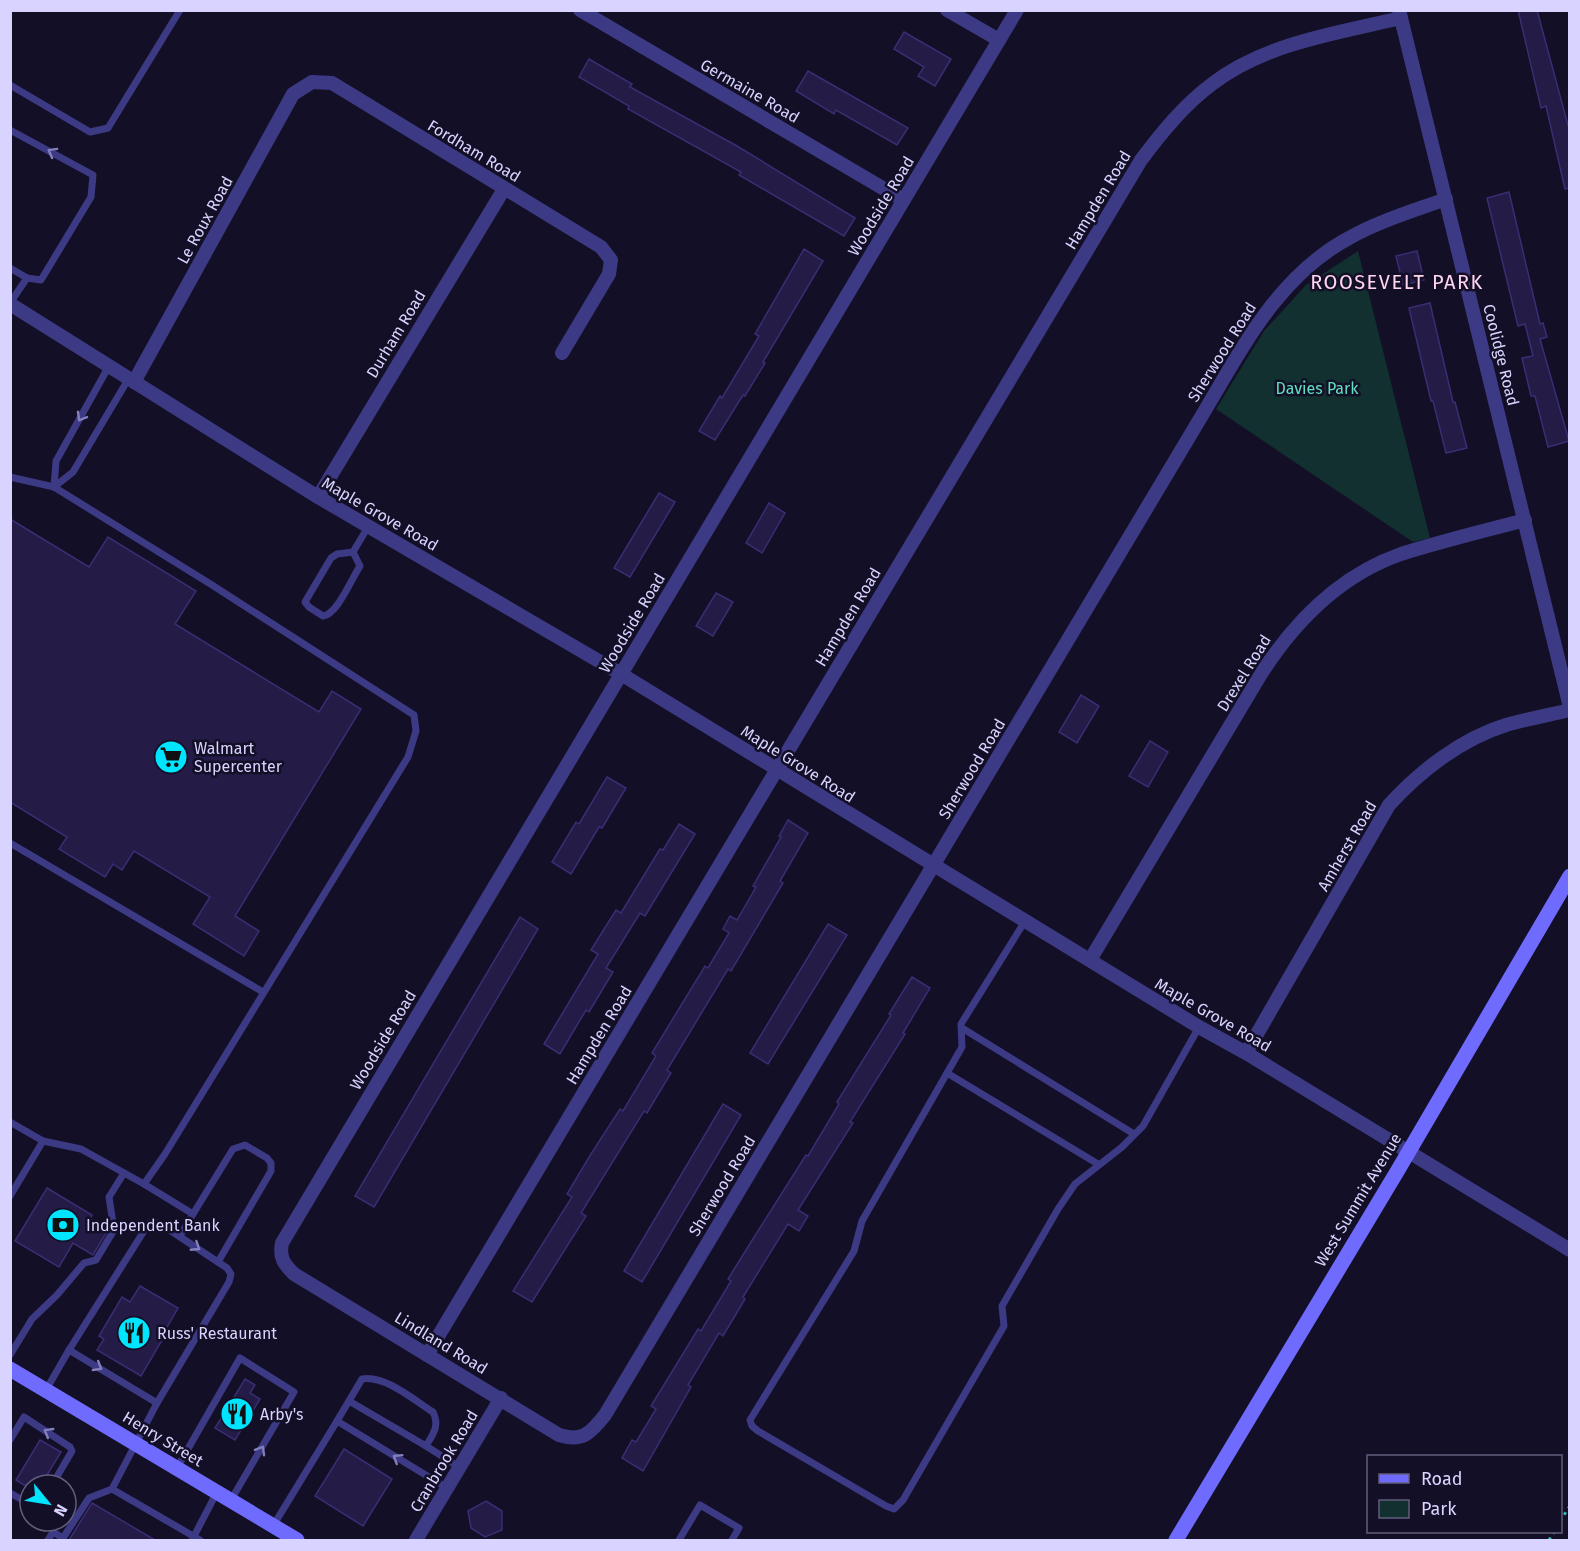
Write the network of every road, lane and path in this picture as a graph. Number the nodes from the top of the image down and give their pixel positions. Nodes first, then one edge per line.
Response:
1 (180, 10) edge
2 (580, 10) edge
3 (947, 10) edge
4 (1017, 10) edge
5 (1400, 14) edge
6 (999, 40) junction
7 (312, 82) joint
8 (10, 85) edge
9 (10, 130) edge
10 (504, 189) junction
11 (1446, 199) junction
12 (903, 200) junction
13 (10, 268) edge
14 (27, 278) junction
15 (10, 303) edge
16 (562, 353) dead end
17 (109, 366) junction
18 (132, 380) junction
19 (10, 477) edge
20 (54, 487) junction
21 (318, 497) junction
22 (1525, 520) junction
23 (368, 527) junction
24 (353, 552) junction
25 (621, 674) junction
26 (1569, 708) edge
27 (777, 770) junction
28 (10, 843) edge
29 (933, 866) junction
30 (1569, 876) edge
31 (1025, 921) junction
32 (1090, 960) junction
33 (263, 992) junction
34 (1199, 1027) junction
35 (962, 1028) junction
36 (1246, 1053) junction
37 (947, 1073) junction
38 (10, 1122) edge
39 (1134, 1134) junction
40 (43, 1141) junction
41 (1407, 1153) junction
42 (1098, 1164) junction
43 (124, 1173) junction
44 (144, 1184) junction
45 (10, 1196) edge
46 (193, 1214) junction
47 (180, 1236) junction
48 (1569, 1250) edge
49 (280, 1254) joint
50 (218, 1262) junction
51 (69, 1350) junction
52 (10, 1355) edge
53 (427, 1355) junction
54 (10, 1369) edge
55 (46, 1390) junction
56 (501, 1398) junction
57 (349, 1401) junction
58 (157, 1403) junction
59 (337, 1421) junction
60 (594, 1429) joint
61 (10, 1440) edge
62 (135, 1443) junction
63 (426, 1446) junction
64 (459, 1467) junction
65 (177, 1468) junction
66 (59, 1473) edge
67 (447, 1488) junction
68 (112, 1489) junction
69 (217, 1491) junction
70 (231, 1500) junction
71 (273, 1526) junction
72 (195, 1539) edge
73 (48, 1540) edge
74 (297, 1540) edge
75 (416, 1540) edge
76 (679, 1540) edge
77 (732, 1540) edge
78 (1176, 1540) edge

1 - 8 lane
2 - 12 street, Germaine Road
3 - 6 street
4 - 6 street, Woodside Road
5 - 11 street, Coolidge Road
5 - 27 street, Hampden Road
6 - 12 street, Woodside Road
7 - 10 street, Fordham Road
7 - 18 street, Le Roux Road
14 -> 9 lane
10 - 16 street, Fordham Road
10 - 21 street, Durham Road
11 - 22 street, Coolidge Road
11 - 29 street, Sherwood Road
12 - 25 street, Woodside Road
13 - 14 lane
14 - 15 lane
15 - 17 street, Maple Grove Road
17 - 18 street, Maple Grove Road
17 -> 20 lane
18 - 20 lane
18 - 21 street, Maple Grove Road
19 - 20 lane
20 - 33 lane
21 - 23 street, Maple Grove Road
22 - 26 street, Coolidge Road
22 - 32 street, Drexel Road
23 - 24 lane
23 - 25 street, Maple Grove Road
24 - 24 lane
25 - 27 street, Maple Grove Road
25 - 49 street, Woodside Road
26 - 36 street, Amherst Road
27 - 29 street, Maple Grove Road
27 - 53 street, Hampden Road
28 - 33 lane
29 - 31 street, Maple Grove Road
29 - 60 street, Sherwood Road
30 - 41 street, West Summit Avenue
31 - 32 street, Maple Grove Road
31 - 35 lane
32 - 34 street, Maple Grove Road
33 - 44 lane
34 - 36 street, Maple Grove Road
34 - 39 lane
35 - 37 lane
35 - 39 lane
36 - 41 street, Maple Grove Road
37 - 42 lane
37 - 42 lane
38 - 40 lane
39 - 42 lane
40 - 43 lane
40 - 45 lane
41 - 48 street, Maple Grove Road
41 - 78 street, West Summit Avenue
43 - 44 lane
43 - 52 lane
44 - 46 lane
46 - 47 lane
46 - 50 lane
47 -> 50 lane
47 - 51 lane
49 - 53 street, Lindland Road
50 - 58 lane
51 - 55 lane
51 -> 58 lane
53 - 56 street, Lindland Road
54 - 55 street, Henry Street
55 - 62 street, Henry Street
56 - 60 street, Lindland Road
56 - 64 street, Cranbrook Road
57 - 59 lane
57 - 63 lane
57 - 63 lane
58 - 62 lane
67 -> 59 lane
59 - 71 lane
66 -> 61 lane
62 - 65 street, Henry Street
62 - 68 lane
63 - 64 lane
64 - 67 street, Cranbrook Road
65 - 69 street, Henry Street
70 -> 65 lane
67 - 75 street, Cranbrook Road
68 - 72 lane
68 - 73 lane
69 - 70 street, Henry Street
69 - 72 lane
70 - 71 street, Henry Street
71 - 74 street, Henry Street
76 - 77 lane

